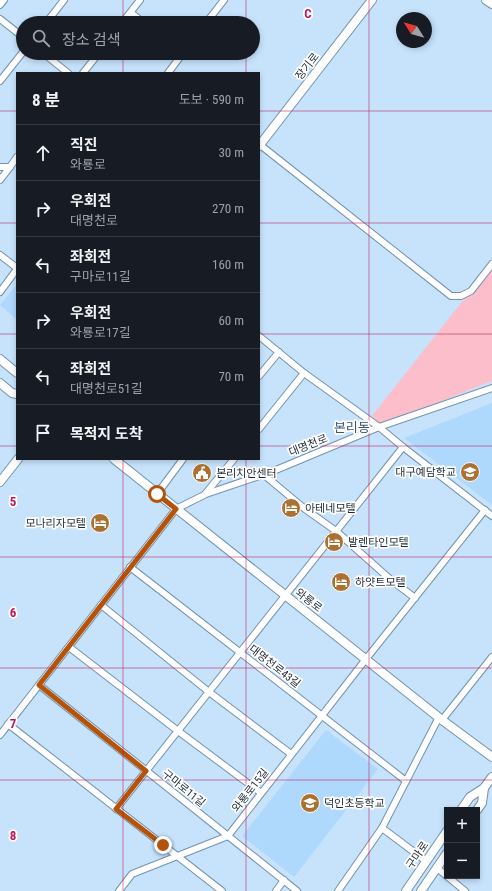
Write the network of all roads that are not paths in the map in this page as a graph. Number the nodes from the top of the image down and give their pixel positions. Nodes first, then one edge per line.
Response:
1 (4, 0) edge
2 (64, 0) edge
3 (140, 0) edge
4 (224, 0) edge
5 (372, 0) edge
6 (486, 0) edge
7 (492, 4) edge
8 (0, 5) edge
9 (131, 13) junction
10 (51, 16) edge
11 (128, 16) edge
12 (135, 16) edge
13 (211, 16) edge
14 (0, 19) edge
15 (16, 32) edge
16 (17, 60) edge
17 (52, 60) edge
18 (93, 60) edge
19 (177, 60) edge
20 (67, 72) edge
21 (84, 72) edge
22 (169, 72) edge
23 (0, 81) edge
24 (260, 144) edge
25 (260, 146) edge
26 (16, 159) edge
27 (0, 167) edge
28 (10, 167) junction
29 (0, 180) edge
30 (0, 255) edge
31 (492, 264) edge
32 (16, 268) edge
33 (16, 270) edge
34 (1, 288) edge
35 (260, 337) edge
36 (278, 352) junction
37 (0, 360) edge
38 (16, 372) edge
39 (304, 373) junction
40 (260, 375) edge
41 (0, 383) edge
42 (492, 388) edge
43 (16, 394) edge
44 (379, 427) junction
45 (260, 428) edge
46 (403, 447) junction
47 (17, 460) edge
48 (115, 460) edge
49 (182, 460) edge
50 (233, 460) edge
51 (263, 474) junction
52 (0, 482) edge
53 (157, 494) junction
54 (206, 494) junction
55 (176, 509) junction
56 (485, 510) junction
57 (492, 516) edge
58 (336, 531) junction
59 (130, 567) junction
60 (285, 595) junction
61 (415, 598) junction
62 (101, 605) junction
63 (69, 646) junction
64 (240, 652) junction
65 (492, 657) edge
66 (366, 659) junction
67 (39, 685) junction
68 (209, 692) junction
69 (322, 716) junction
70 (441, 718) junction
71 (8, 724) junction
72 (178, 731) junction
73 (0, 735) edge
74 (291, 754) junction
75 (492, 757) edge
76 (146, 771) junction
77 (492, 777) edge
78 (406, 781) junction
79 (484, 788) junction
80 (261, 794) junction
81 (463, 807) edge
82 (479, 807) edge
83 (116, 809) junction
84 (382, 828) junction
85 (444, 835) edge
86 (228, 836) junction
87 (177, 856) junction
88 (444, 858) edge
89 (426, 861) junction
90 (437, 868) junction
91 (284, 880) junction
92 (119, 891) edge
93 (222, 891) edge
94 (276, 891) edge
95 (297, 891) edge
96 (338, 891) edge
97 (406, 891) edge
98 (421, 891) edge
99 (465, 891) edge

1 - 8 street
2 - 10 street
3 - 9 street
4 - 13 street
5 - 24 main road, 장기로
6 - 7 main road
9 - 11 street
9 - 12 street
14 - 15 street
16 - 23 street
17 - 20 street
18 - 21 street
19 - 22 street
25 - 31 street
26 - 28 street
27 - 28 street
28 - 29 street
30 - 32 street
33 - 34 street
35 - 36 street
36 - 39 street
36 - 40 street
37 - 38 main road
39 - 44 street
39 - 45 street
41 - 43 main road
42 - 44 street, 대명천로
44 - 46 street
44 - 51 street, 대명천로
46 - 56 street
46 - 58 street
47 - 52 main road
48 - 53 main road, 와룡로
49 - 53 street
50 - 54 street
51 - 54 street, 대명천로
51 - 58 street
53 - 55 main road, 와룡로
54 - 55 street, 대명천로
55 - 59 street, 대명천로
55 - 60 main road, 와룡로
56 - 57 street
56 - 61 street, 와룡로15길
58 - 60 street
58 - 61 street
59 - 62 street, 대명천로
59 - 64 street, 대명천로43길
60 - 64 street
60 - 66 main road, 와룡로
61 - 66 street, 와룡로15길
62 - 63 street, 대명천로
62 - 68 street
63 - 67 street, 대명천로
63 - 72 street
64 - 68 street
64 - 69 street, 대명천로43길
65 - 70 street
66 - 69 street, 와룡로15길
66 - 70 main road, 와룡로
67 - 71 street, 대명천로
67 - 76 street, 구마로11길
68 - 72 street
68 - 74 street
69 - 74 street, 와룡로15길
69 - 78 street, 대명천로43길
70 - 75 main road, 와룡로
70 - 78 street
71 - 73 street, 대명천로
71 - 83 street
72 - 76 street
72 - 80 street
74 - 80 street, 와룡로15길
76 - 83 street
76 - 86 street, 구마로11길
77 - 79 main road
78 - 84 street
79 - 81 main road
79 - 82 main road
80 - 86 street, 와룡로15길
83 - 87 street
84 - 89 street
84 - 96 street
85 - 89 main road, 구마로
86 - 87 street
86 - 91 street, 구마로11길
87 - 92 street
87 - 93 street
88 - 90 main road
89 - 97 main road, 구마로
90 - 98 main road
90 - 99 street
91 - 94 street
91 - 95 street, 구마로11길

